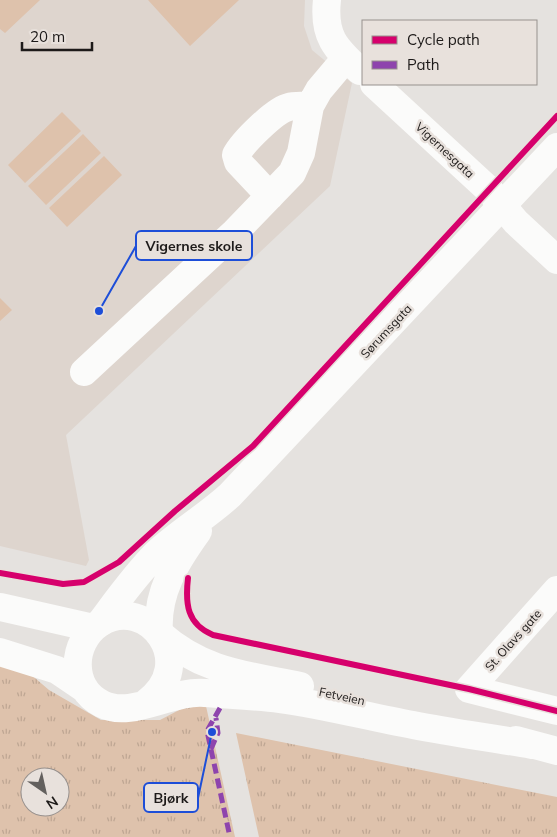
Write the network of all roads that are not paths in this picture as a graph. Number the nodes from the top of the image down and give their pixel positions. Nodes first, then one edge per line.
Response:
1 (327, 0) edge
2 (355, 66) edge
3 (375, 85) edge
4 (310, 106) junction
5 (557, 147) edge
6 (270, 196) junction
7 (496, 198) junction
8 (557, 259) edge
9 (84, 372) dead end
10 (212, 512) junction
11 (557, 590) edge
12 (0, 608) edge
13 (97, 625) junction
14 (159, 633) junction
15 (0, 652) edge
16 (85, 689) junction
17 (146, 703) junction
18 (557, 711) edge
19 (545, 748) edge

1 - 2 main road
2 - 4 main road
3 - 7 main road, Vigernesgata
4 - 6 main road
4 - 6 main road
5 - 7 main road, Sørumsgata
6 - 9 main road
7 - 8 main road, Vigernesgata
7 - 10 main road, Sørumsgata
10 - 13 main road, Sørumsgata
10 - 14 main road, Sørumsgata
11 - 18 main road, St. Olavs gate
12 - 13 main road
13 - 14 main road
13 - 16 main road
14 - 17 main road
14 - 19 main road, Fetveien
15 - 16 main road
16 - 17 main road
17 - 19 main road, Fetveien

